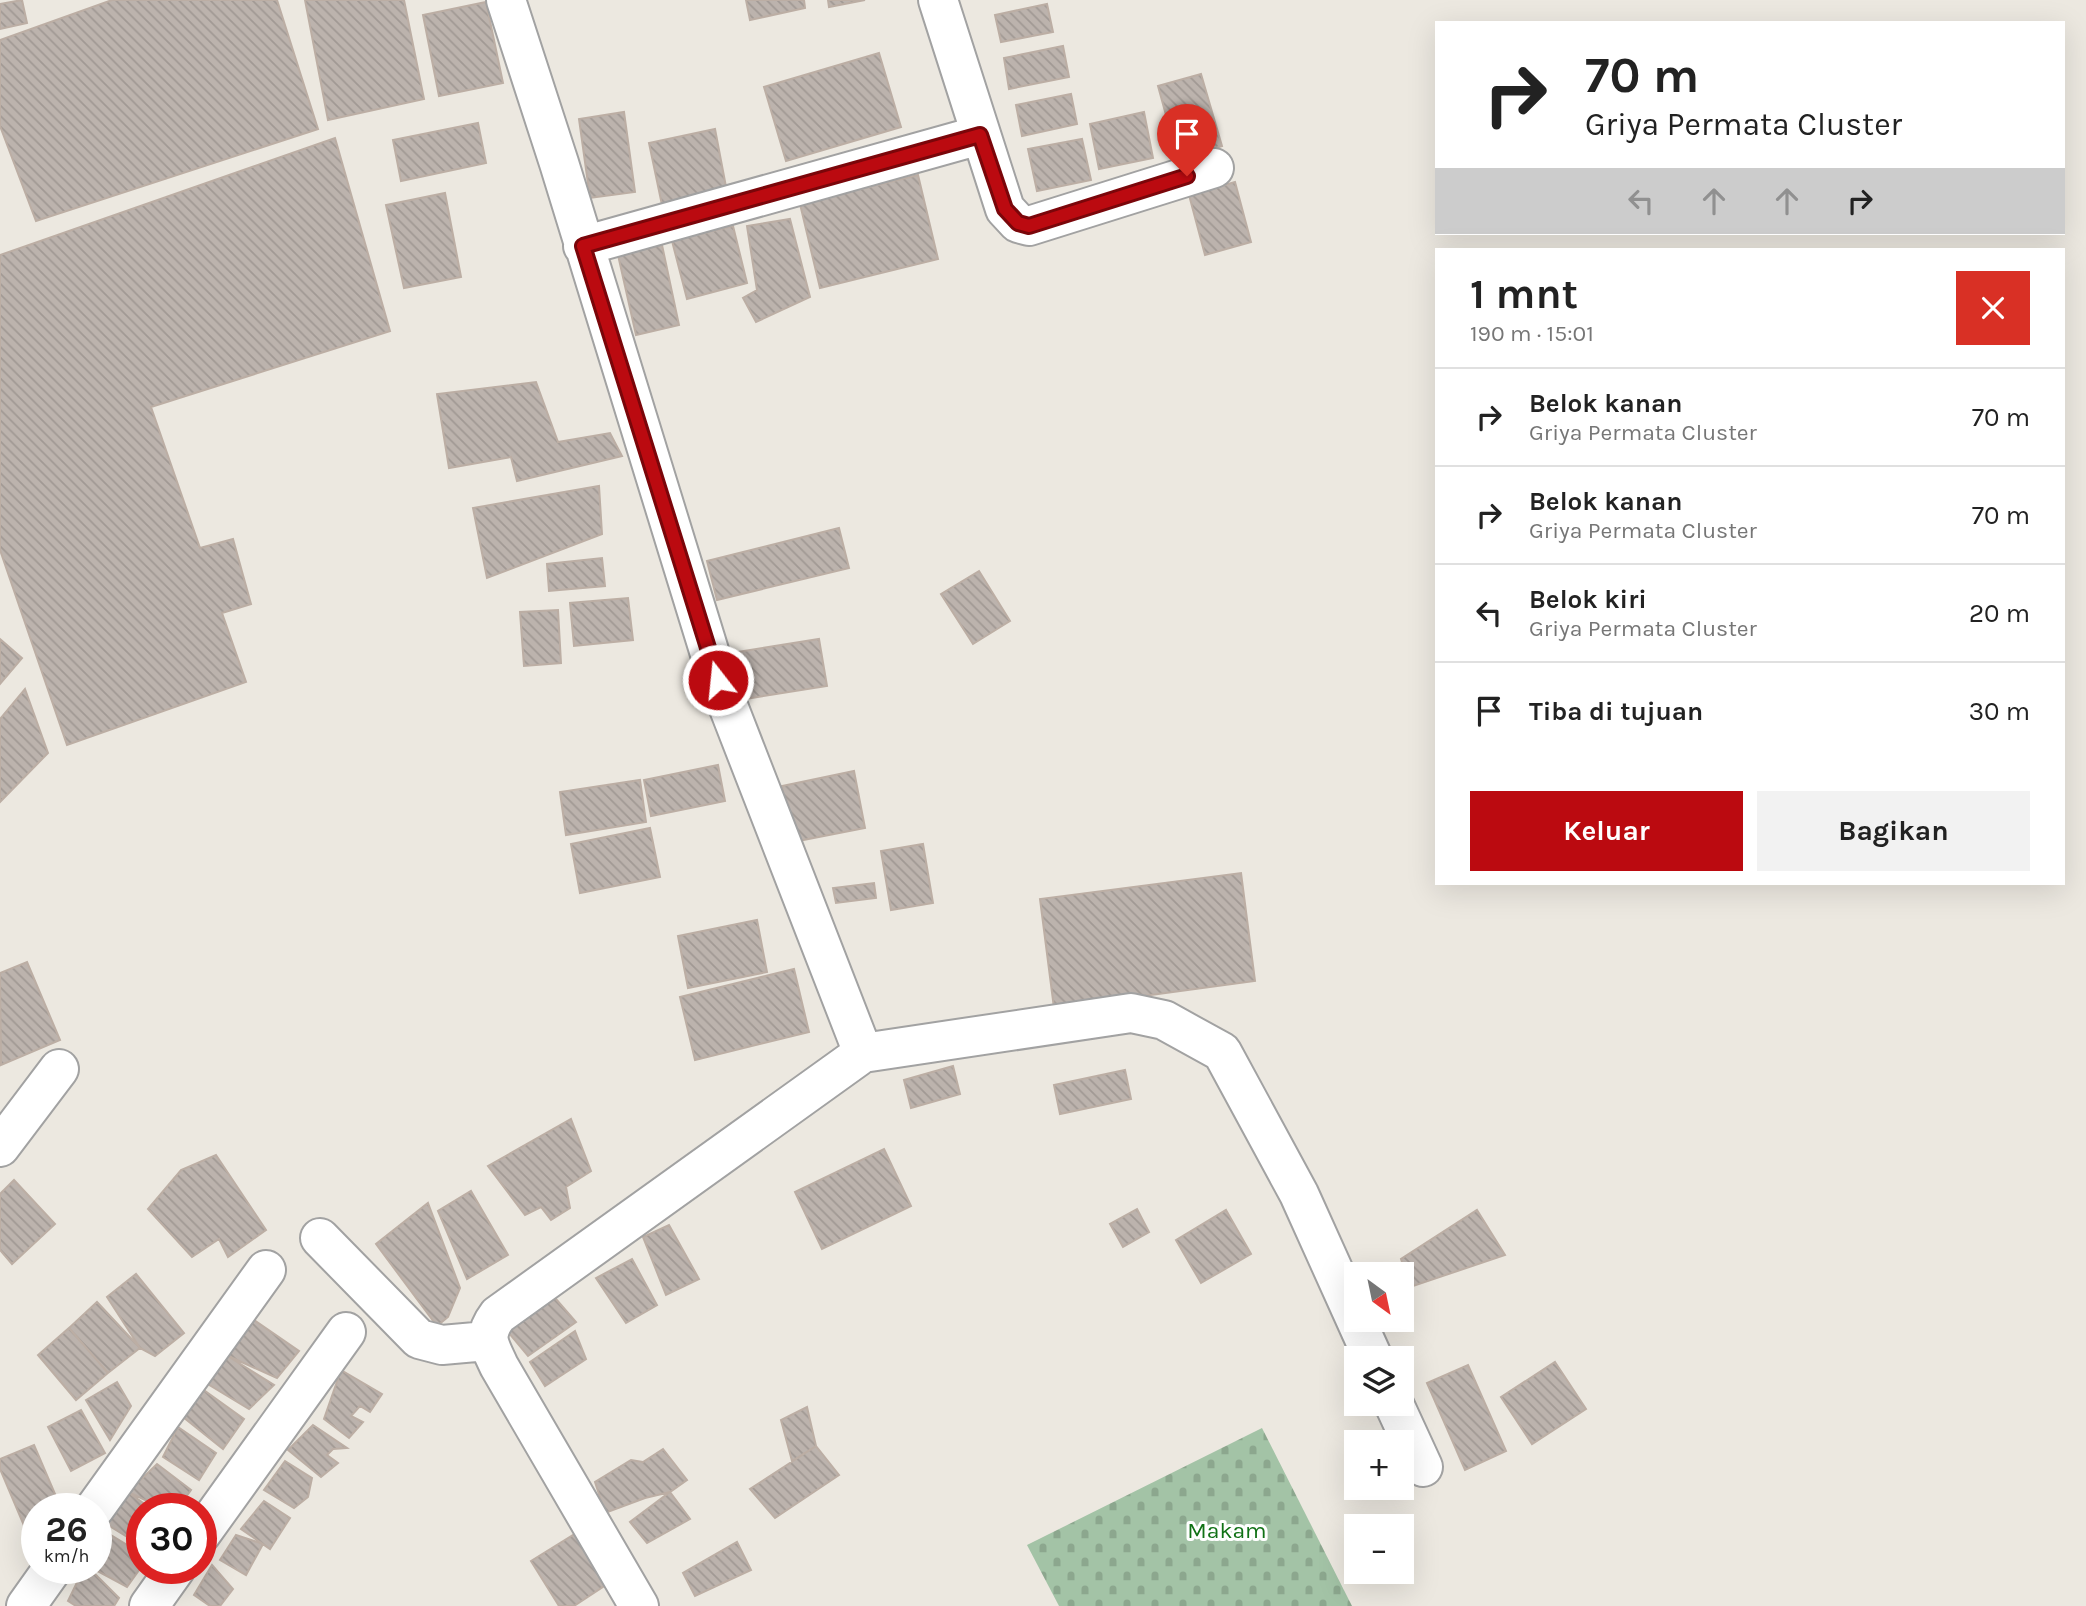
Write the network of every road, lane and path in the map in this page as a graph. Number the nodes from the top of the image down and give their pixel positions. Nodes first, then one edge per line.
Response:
1 (506, 0) edge
2 (938, 0) edge
3 (980, 135) junction
4 (1214, 168) dead end
5 (583, 246) junction
6 (863, 1053) junction
7 (59, 1069) dead end
8 (0, 1147) edge
9 (320, 1238) dead end
10 (266, 1270) dead end
11 (346, 1332) dead end
12 (487, 1341) junction
13 (1368, 1346) edge
14 (1400, 1416) edge
15 (1423, 1467) dead end
16 (106, 1493) edge
17 (217, 1512) edge
18 (42, 1584) edge
19 (165, 1584) edge
20 (26, 1606) edge
21 (149, 1606) edge
22 (639, 1606) edge

1 - 5 street
2 - 3 street
3 - 4 street
3 - 5 street
5 - 6 street
6 - 12 street
6 - 13 street
7 - 8 street
9 - 12 street
10 - 16 street
11 - 17 street
12 - 22 street
14 - 15 street
18 - 20 street
19 - 21 street

